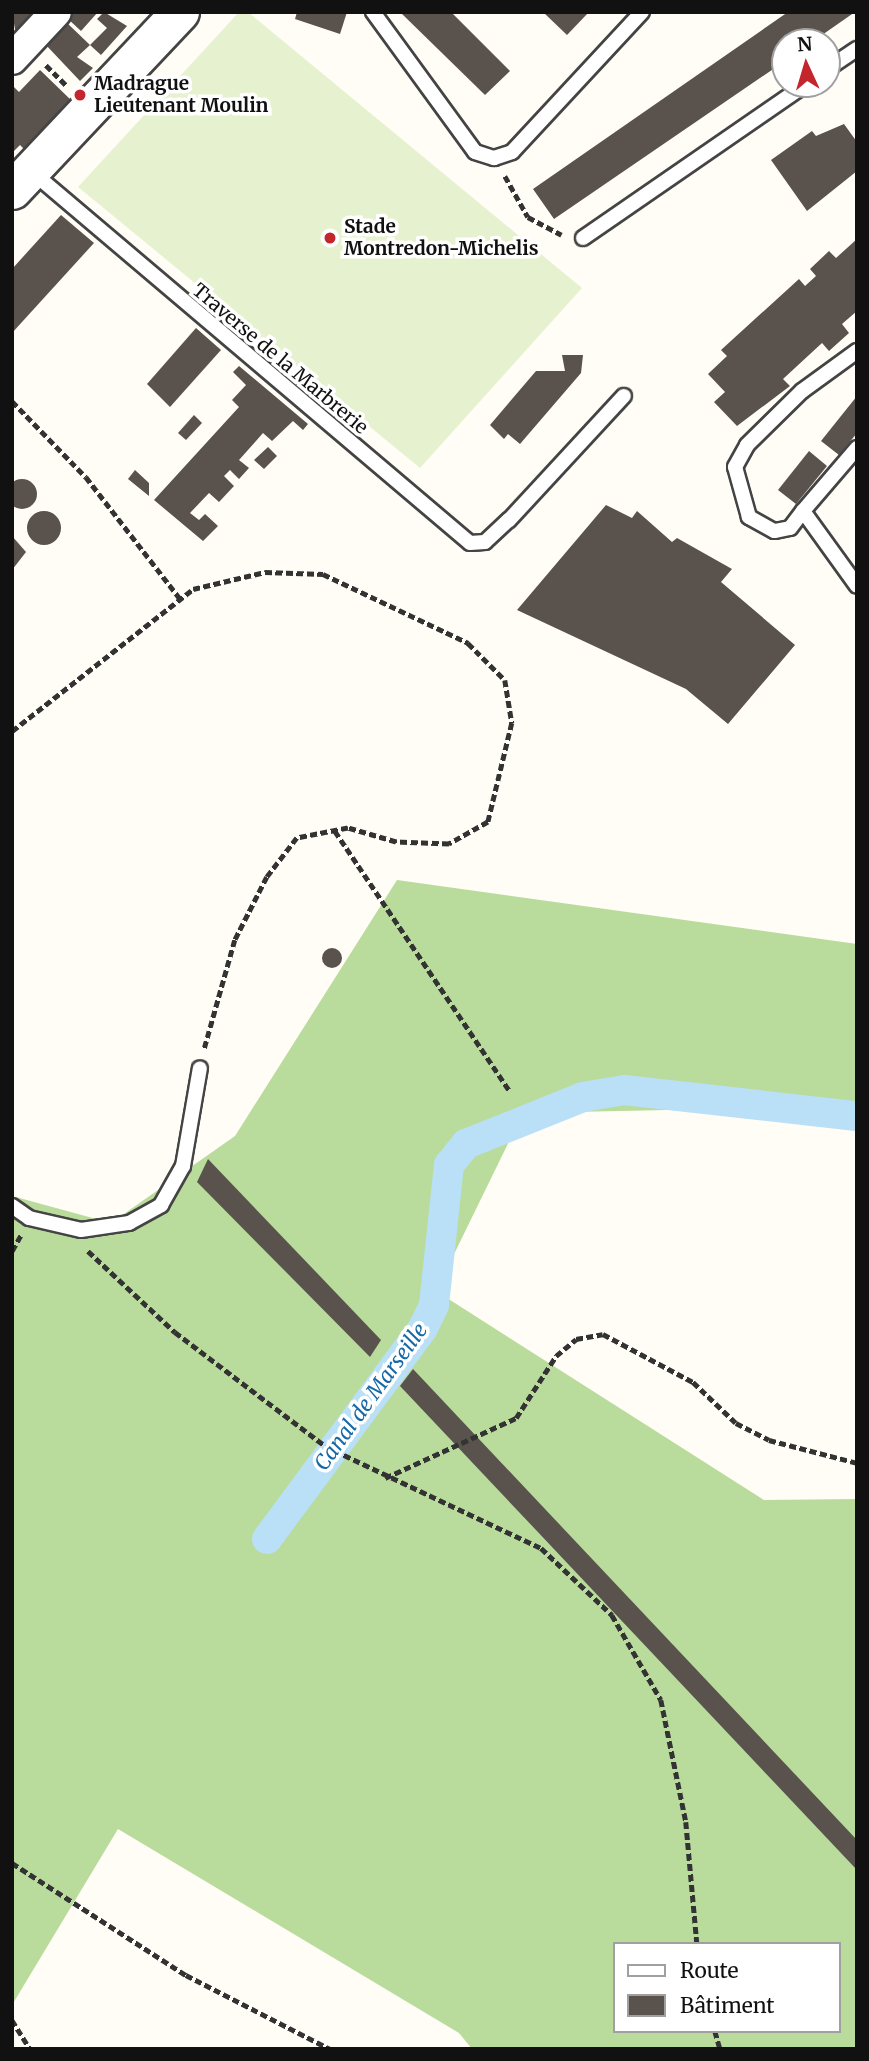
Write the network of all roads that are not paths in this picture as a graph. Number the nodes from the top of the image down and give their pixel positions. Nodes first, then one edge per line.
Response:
1 (56, 12) edge
2 (180, 12) edge
3 (373, 12) edge
4 (642, 12) edge
5 (857, 49) edge
6 (12, 59) edge
7 (841, 60) edge
8 (786, 98) edge
9 (21, 180) edge
10 (583, 238) road end
11 (857, 351) edge
12 (624, 396) dead end
13 (857, 448) edge
14 (803, 511) junction
15 (857, 586) edge
16 (200, 1068) road end
17 (12, 1206) edge

1 - 6 street
2 - 9 street
3 - 4 lane
5 - 7 lane
8 - 10 lane
9 - 12 lane, Traverse de la Marbrerie
11 - 14 lane
13 - 14 lane
14 - 15 lane
16 - 17 lane

